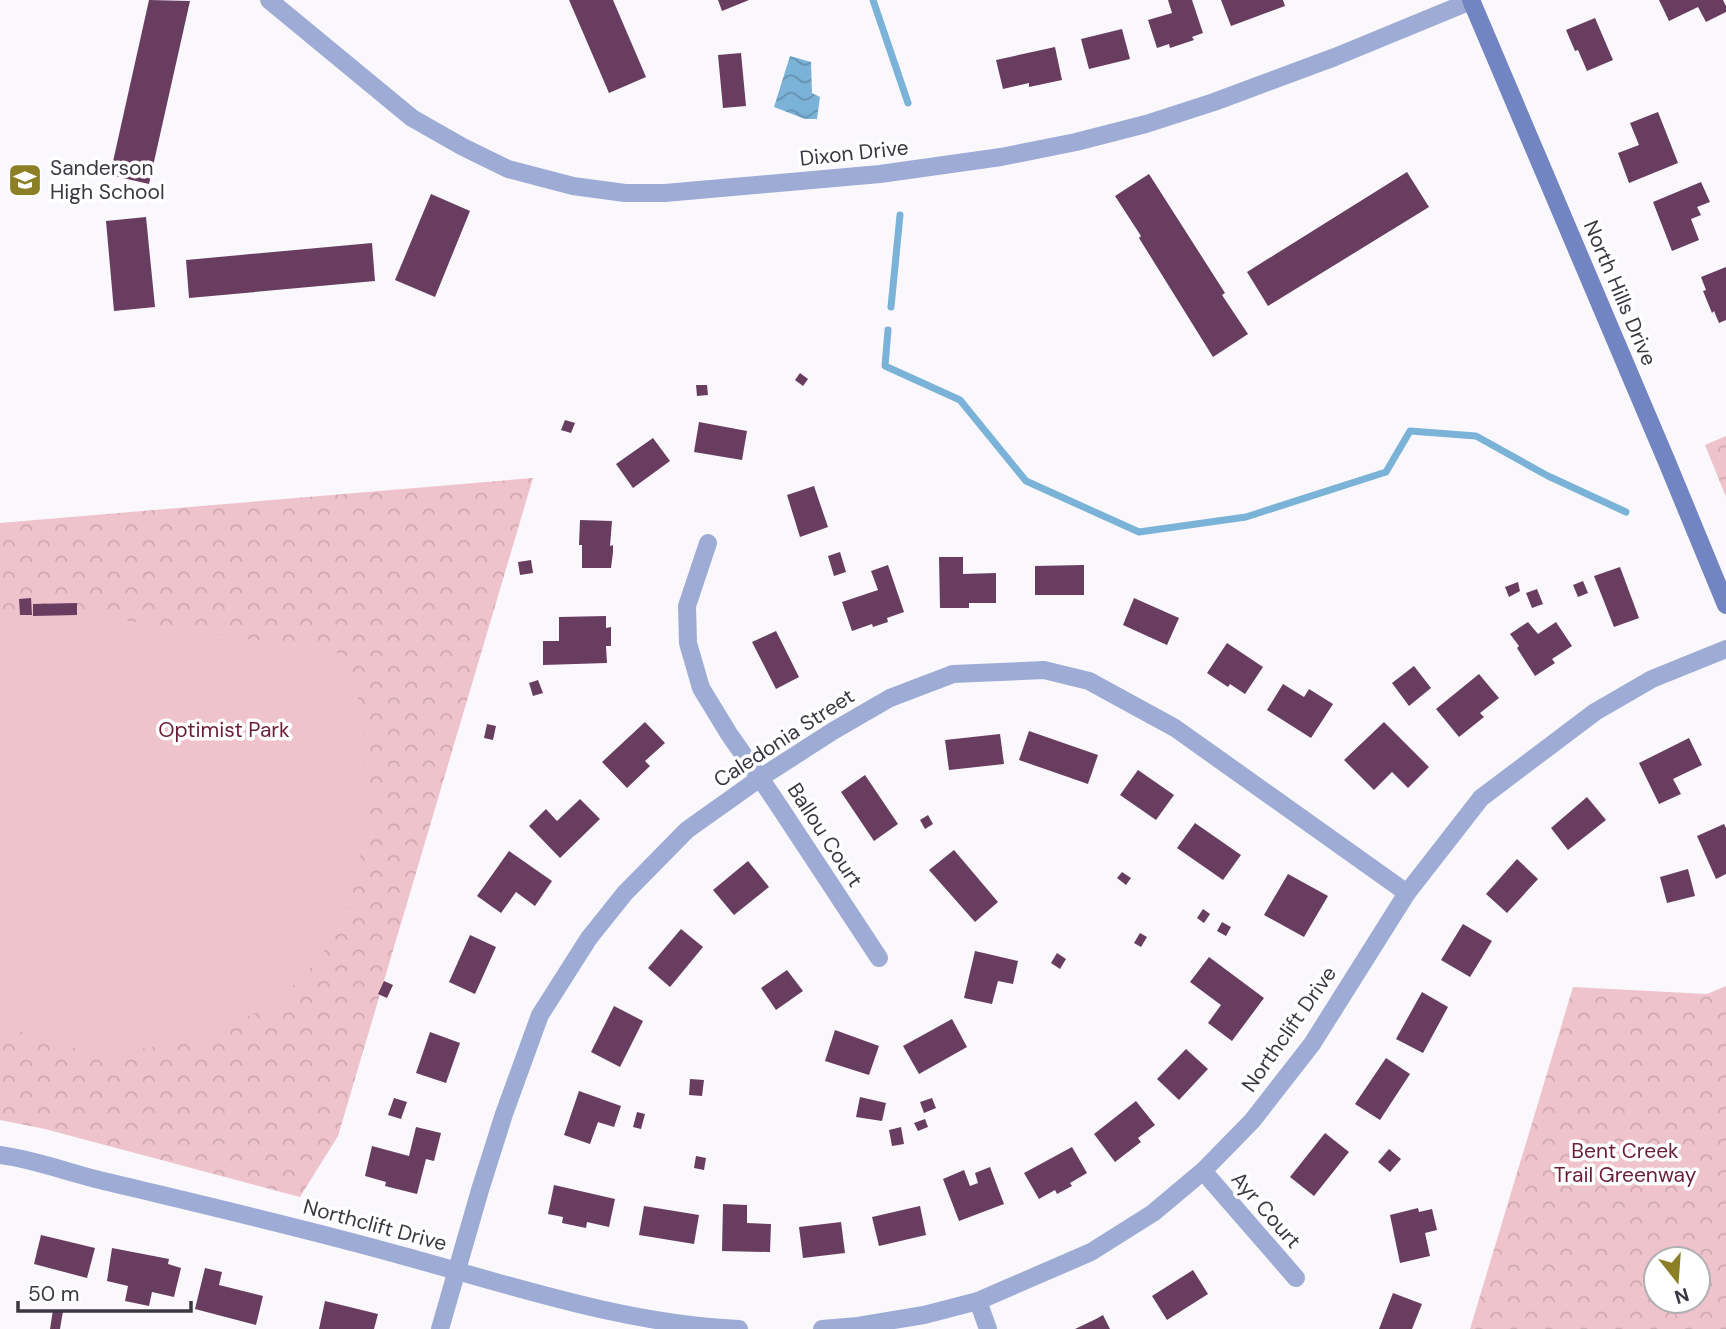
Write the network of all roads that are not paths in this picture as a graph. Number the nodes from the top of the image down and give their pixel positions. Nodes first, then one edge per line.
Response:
1 (269, 0) edge
2 (1472, 0) edge
3 (708, 543) dead end
4 (1726, 605) edge
5 (1726, 649) edge
6 (760, 778) junction
7 (1407, 893) junction
8 (878, 958) dead end
9 (0, 1155) edge
10 (1203, 1171) junction
11 (457, 1271) junction
12 (1296, 1278) dead end
13 (978, 1301) junction
14 (440, 1329) edge
15 (739, 1329) edge
16 (822, 1329) edge
17 (988, 1329) edge

1 - 2 street, Dixon Drive
2 - 4 main road, North Hills Drive
3 - 6 street, Ballou Court
5 - 7 street, Northclift Drive
6 - 7 street, Caledonia Street
6 - 8 street, Ballou Court
6 - 11 street, Caledonia Street
7 - 10 street, Northclift Drive
9 - 11 street, Northclift Drive
10 - 12 street, Ayr Court
10 - 13 street, Northclift Drive
11 - 14 street, Caledonia Street
11 - 15 street, Northclift Drive
13 - 16 street, Northclift Drive
13 - 17 street

